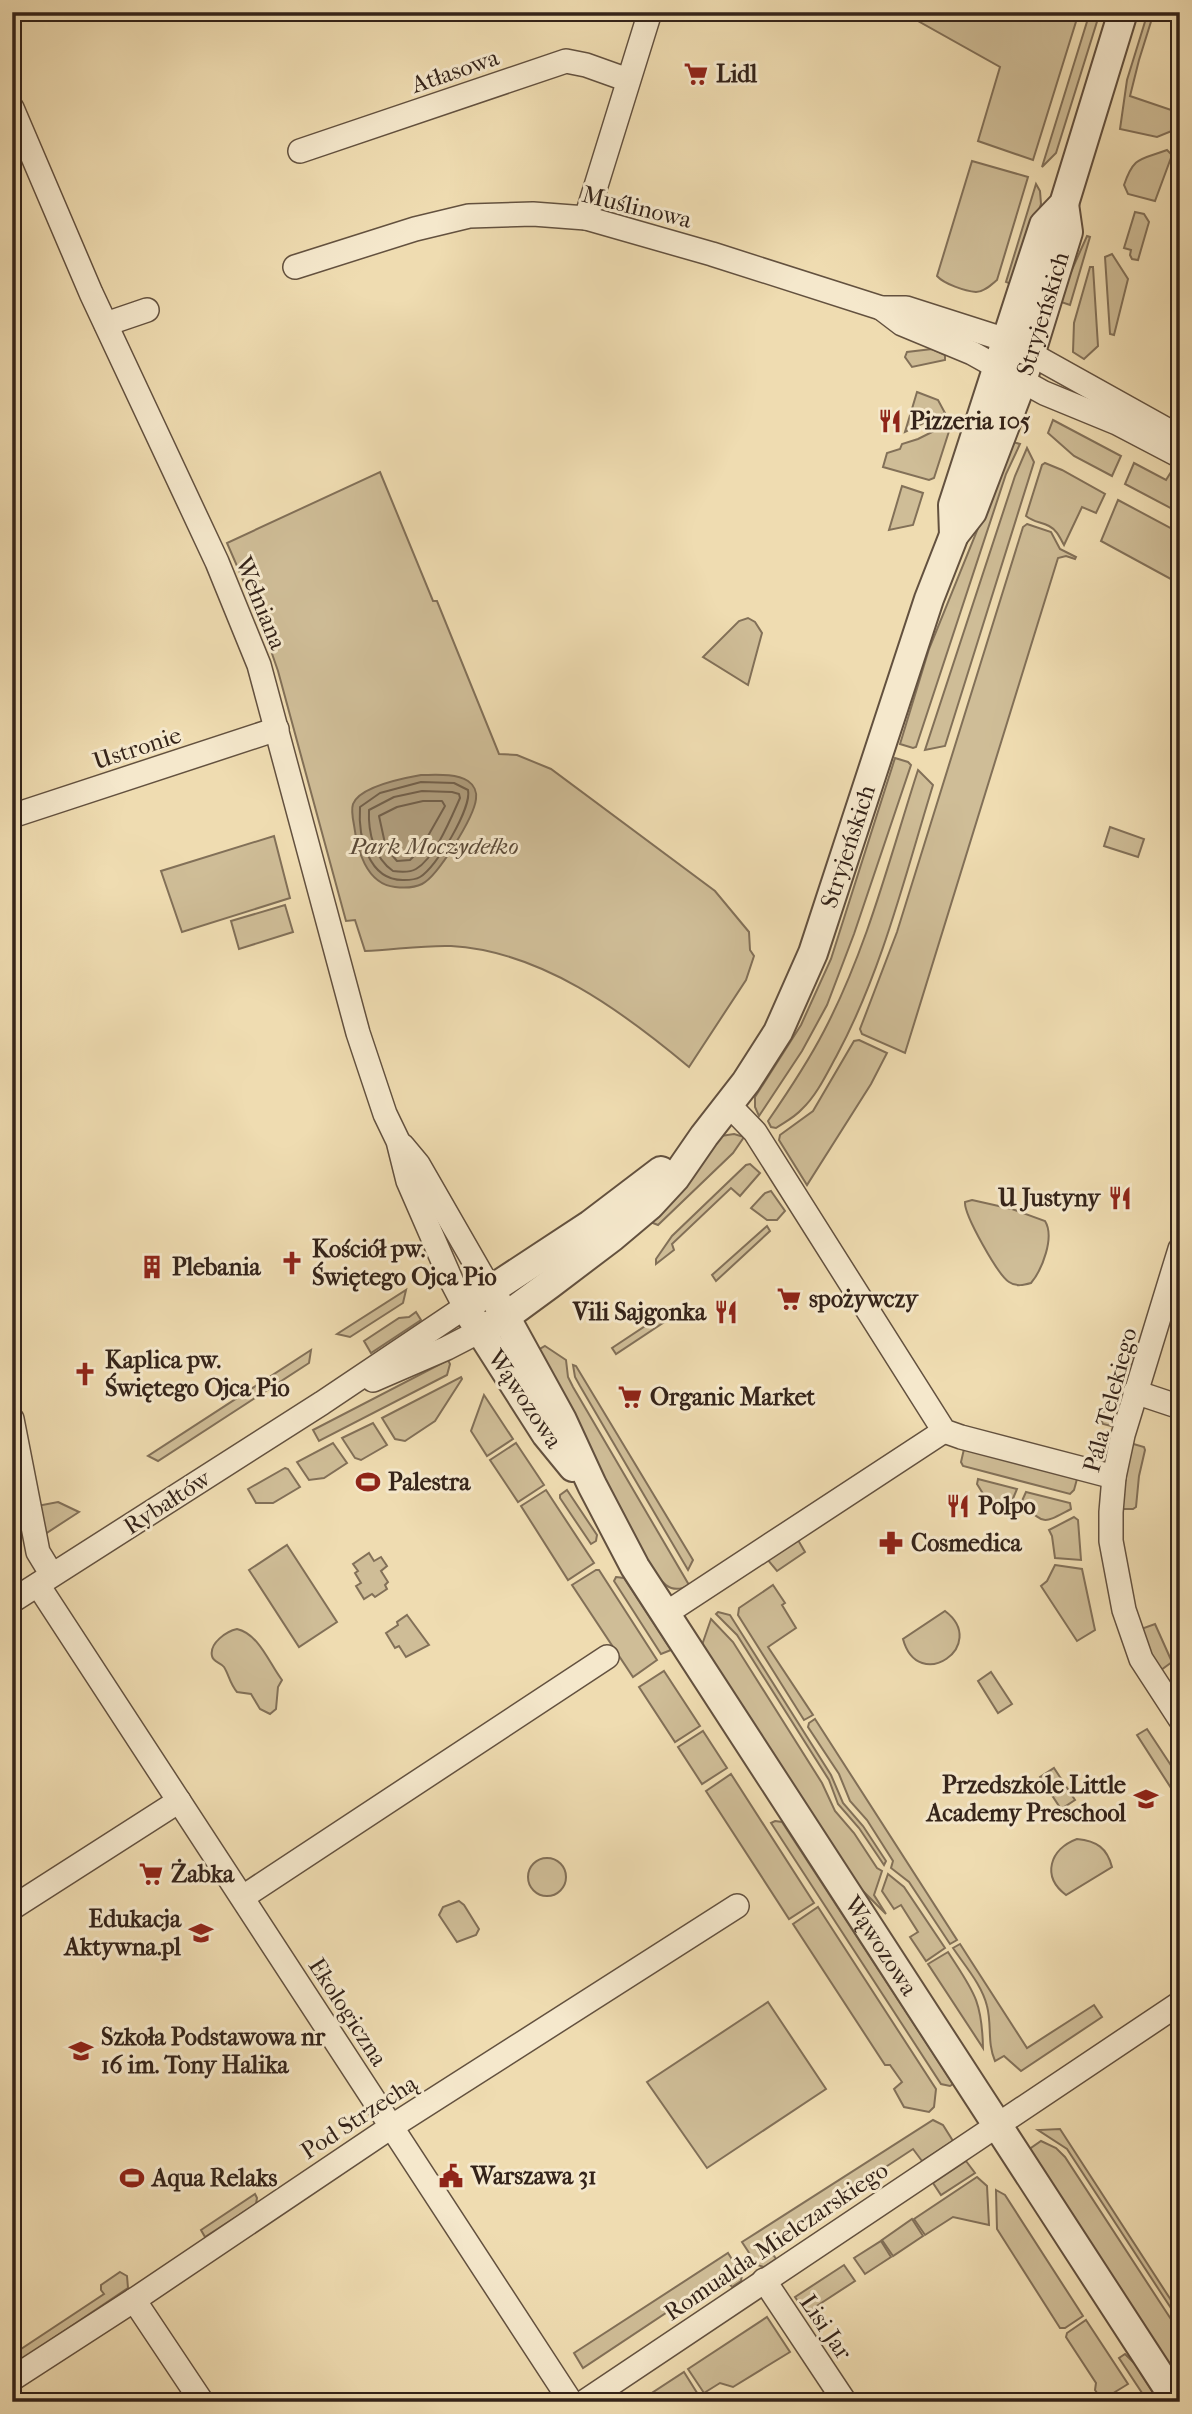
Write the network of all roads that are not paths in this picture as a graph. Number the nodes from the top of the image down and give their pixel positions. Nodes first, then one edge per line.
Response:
1 (650, 12) edge
2 (1124, 12) edge
3 (628, 80) junction
4 (12, 108) edge
5 (300, 151) dead end
6 (1064, 204) junction
7 (586, 218) junction
8 (295, 267) dead end
9 (881, 308) junction
10 (147, 310) dead end
11 (106, 324) junction
12 (1006, 340) junction
13 (1031, 353) junction
14 (998, 367) junction
15 (1022, 381) junction
16 (1180, 437) edge
17 (1180, 456) edge
18 (954, 535) junction
19 (277, 729) junction
20 (12, 816) edge
21 (729, 1105) junction
22 (704, 1136) junction
23 (398, 1141) junction
24 (1180, 1249) edge
25 (491, 1291) junction
26 (465, 1307) junction
27 (505, 1317) junction
28 (480, 1331) junction
29 (1135, 1392) junction
30 (322, 1403) junction
31 (1180, 1407) edge
32 (12, 1419) edge
33 (944, 1431) junction
34 (16, 1462) edge
35 (1114, 1477) junction
36 (592, 1485) junction
37 (45, 1580) junction
38 (12, 1601) edge
39 (665, 1614) junction
40 (607, 1657) dead end
41 (1180, 1719) edge
42 (179, 1801) junction
43 (243, 1897) junction
44 (737, 1906) dead end
45 (12, 1908) edge
46 (1180, 2003) edge
47 (997, 2125) junction
48 (391, 2127) junction
49 (764, 2280) junction
50 (134, 2300) junction
51 (12, 2379) edge
52 (202, 2402) edge
53 (571, 2402) edge
54 (584, 2402) edge
55 (845, 2402) edge
56 (1177, 2402) edge

1 - 3 street
2 - 6 street, Stryjeńskich
3 - 5 street, Atłasowa
3 - 7 street
4 - 11 street, Wełniana
6 - 12 street, Stryjeńskich
6 - 13 street, Stryjeńskich
7 - 8 street, Muślinowa
7 - 9 street, Muślinowa
9 - 12 street, Muślinowa
9 - 14 street, Muślinowa
10 - 11 street
11 - 19 street, Wełniana
12 - 13 street, Muślinowa
12 - 14 street, Stryjeńskich
13 - 15 street, Stryjeńskich
13 - 16 street, Muślinowa
14 - 15 street, Muślinowa
14 - 18 street, Stryjeńskich
15 - 17 street, Muślinowa
15 - 18 street, Stryjeńskich
18 - 21 street, Stryjeńskich
19 - 20 street, Ustronie
19 - 23 street, Wełniana
21 - 22 street, Stryjeńskich
21 - 33 street
22 - 25 street, Stryjeńskich
22 - 27 street, Stryjeńskich
23 - 25 street, Wełniana
23 - 26 street, Wełniana
24 - 29 street, Pála Telekiego
25 - 26 street, Stryjeńskich
25 - 27 street, Wąwozowa
26 - 28 street, Wąwozowa
26 - 30 street, Rybałtów
27 - 28 street, Rybałtów
27 - 36 street, Wąwozowa
28 - 30 street, Rybałtów
28 - 36 street, Wąwozowa
29 - 31 street
29 - 35 street, Pála Telekiego
30 - 37 street, Rybałtów
32 - 34 street, Ekologiczna
33 - 35 street
33 - 39 street
34 - 37 street, Ekologiczna
35 - 41 street, Pála Telekiego
36 - 39 street, Wąwozowa
37 - 38 street, Rybałtów
37 - 42 street, Ekologiczna
39 - 47 street, Wąwozowa
40 - 43 street
42 - 43 street, Ekologiczna
42 - 45 street
43 - 48 street, Ekologiczna
44 - 48 street, Pod Strzechą
46 - 47 street, Romualda Mielczarskiego
47 - 49 street, Romualda Mielczarskiego
47 - 56 street, Wąwozowa
48 - 50 street, Pod Strzechą
48 - 53 street, Ekologiczna
49 - 54 street, Romualda Mielczarskiego
49 - 55 street, Lisi Jar
50 - 51 street, Pod Strzechą
50 - 52 street

